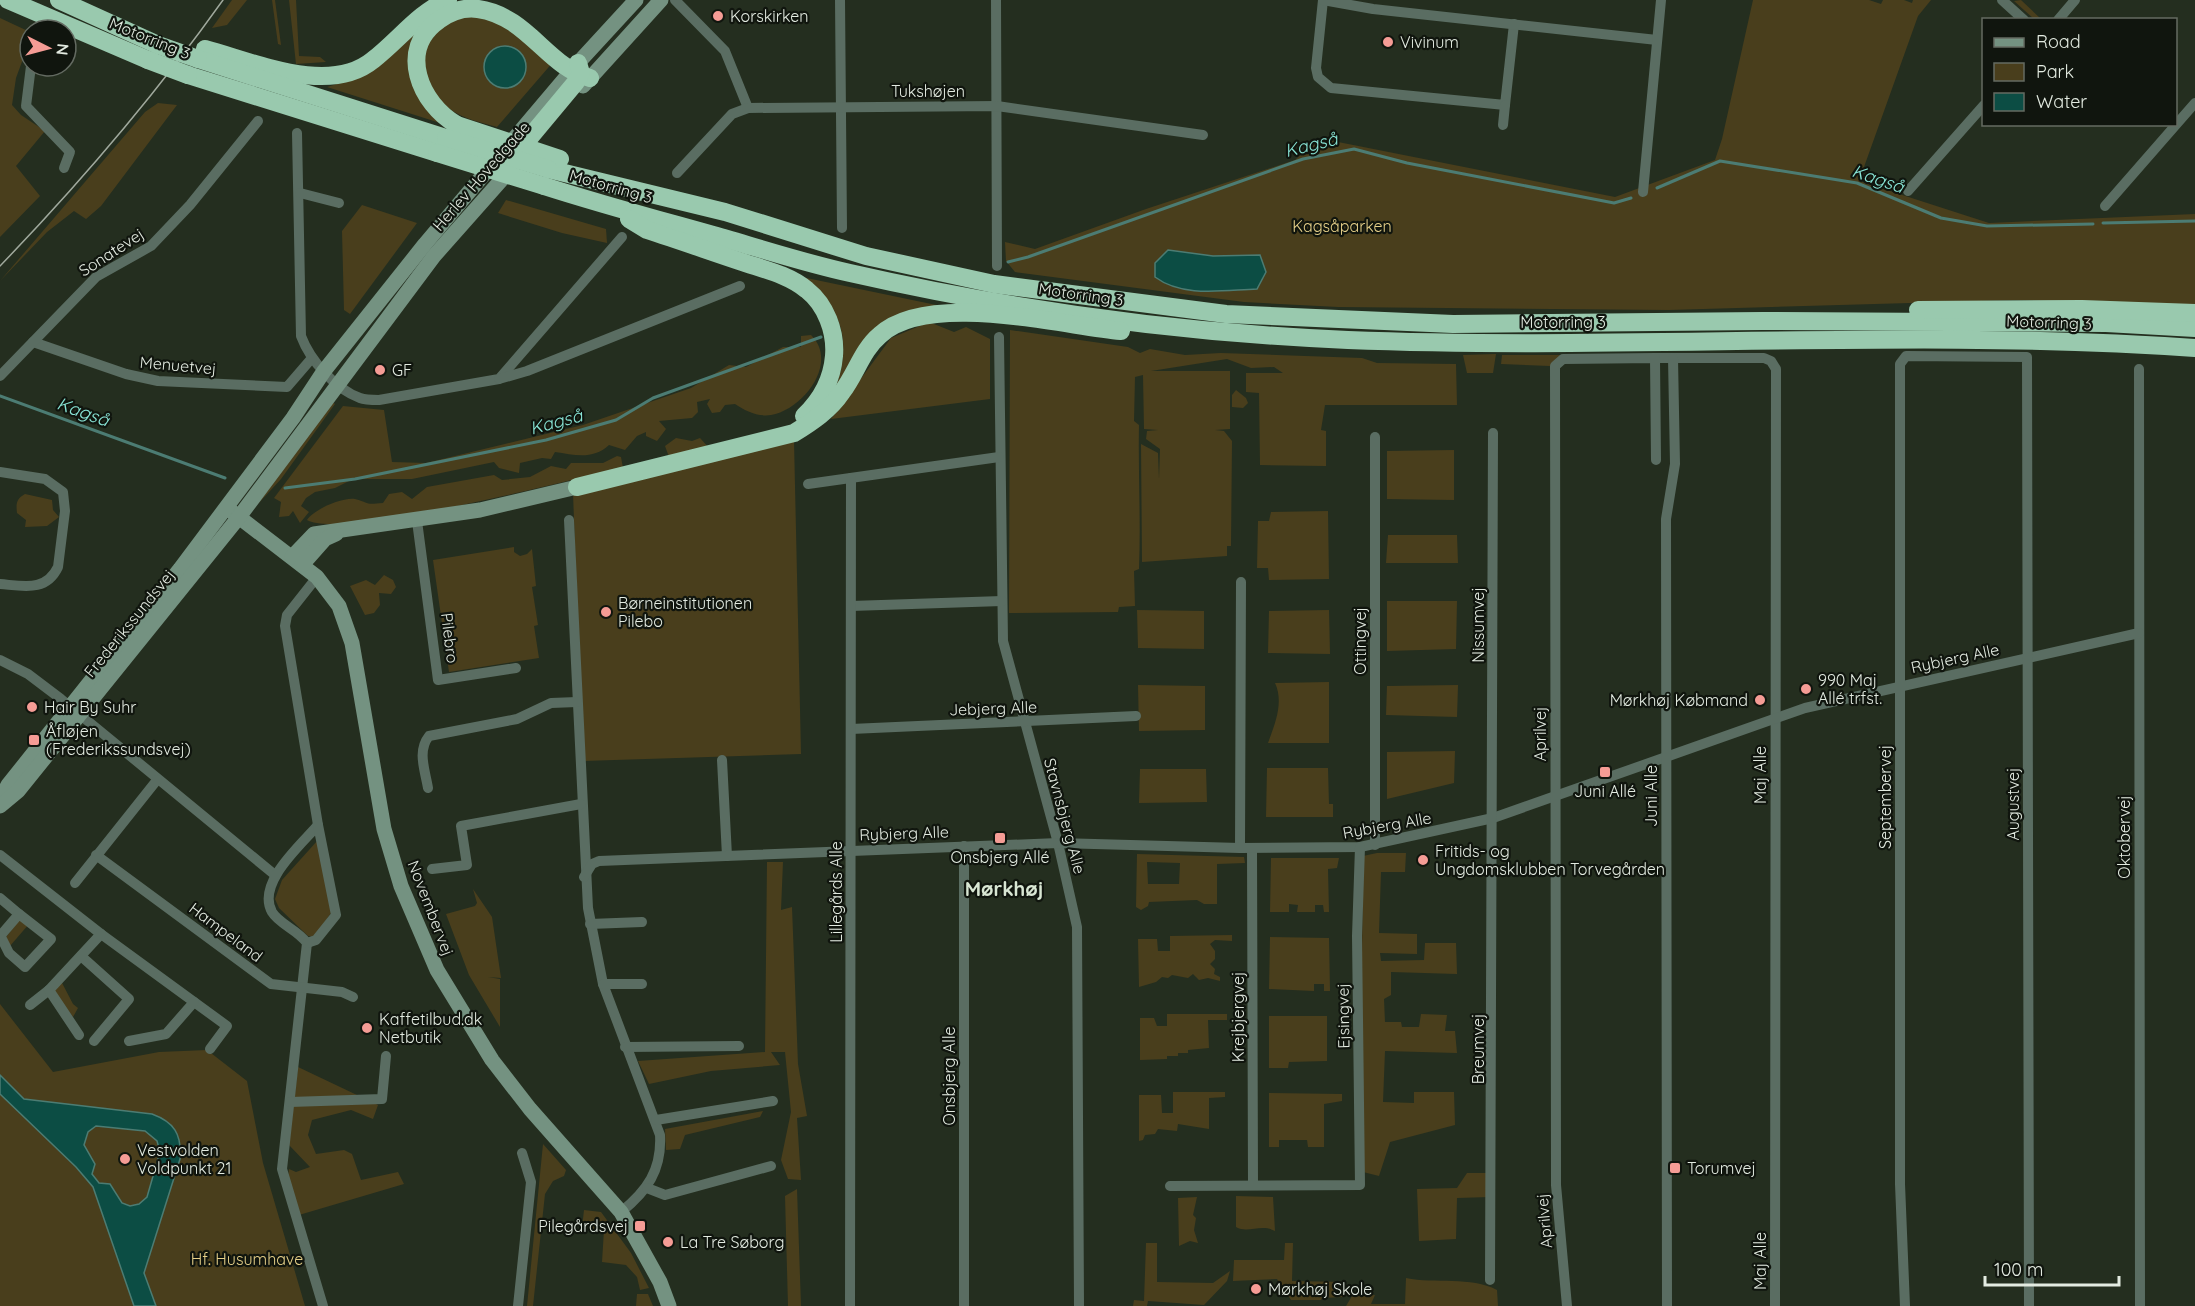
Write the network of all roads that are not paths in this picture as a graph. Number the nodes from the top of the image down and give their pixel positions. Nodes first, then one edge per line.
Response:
1 (8, 0) edge
2 (59, 0) edge
3 (68, 0) edge
4 (448, 0) edge
5 (494, 0) edge
6 (636, 0) edge
7 (661, 0) edge
8 (675, 0) edge
9 (840, 0) edge
10 (996, 0) edge
11 (1323, 0) edge
12 (1661, 0) edge
13 (2075, 0) edge
14 (2006, 1) edge
15 (1373, 4) edge
16 (2022, 18) edge
17 (2060, 18) edge
18 (1514, 24) junction
19 (162, 39) junction
20 (1657, 40) junction
21 (197, 61) junction
22 (580, 72) junction
23 (30, 78) edge
24 (2195, 103) edge
25 (1505, 105) junction
26 (841, 106) junction
27 (997, 106) junction
28 (1982, 106) edge
29 (748, 108) junction
30 (258, 121) dead end
31 (2177, 124) edge
32 (1503, 125) dead end
33 (2175, 126) edge
34 (297, 133) dead end
35 (1203, 135) dead end
36 (447, 139) junction
37 (513, 166) joint
38 (63, 168) dead end
39 (550, 171) junction
40 (677, 173) dead end
41 (1908, 191) dead end
42 (1643, 192) dead end
43 (300, 193) junction
44 (339, 203) dead end
45 (2105, 206) dead end
46 (614, 209) junction
47 (842, 228) dead end
48 (622, 237) dead end
49 (997, 266) dead end
50 (740, 286) dead end
51 (2195, 313) edge
52 (1762, 321) junction
53 (2195, 328) edge
54 (1269, 335) junction
55 (999, 337) dead end
56 (33, 342) junction
57 (2195, 348) edge
58 (1972, 357) joint
59 (312, 358) junction
60 (1655, 358) junction
61 (1673, 358) junction
62 (2139, 369) dead end
63 (324, 371) junction
64 (0, 376) edge
65 (499, 379) junction
66 (338, 383) junction
67 (1493, 433) dead end
68 (776, 436) junction
69 (1375, 437) dead end
70 (999, 457) junction
71 (1656, 460) dead end
72 (0, 472) edge
73 (851, 478) junction
74 (808, 484) dead end
75 (577, 486) joint
76 (226, 508) junction
77 (239, 517) junction
78 (569, 520) dead end
79 (417, 521) junction
80 (297, 561) junction
81 (316, 577) junction
82 (1241, 582) dead end
83 (0, 584) edge
84 (1002, 601) junction
85 (851, 606) junction
86 (2139, 633) junction
87 (2028, 657) junction
88 (0, 660) edge
89 (516, 668) dead end
90 (1900, 685) junction
91 (577, 702) junction
92 (75, 711) junction
93 (1136, 716) dead end
94 (1775, 717) junction
95 (1023, 723) junction
96 (851, 729) junction
97 (1666, 756) junction
98 (722, 760) dead end
99 (157, 780) junction
100 (428, 788) dead end
101 (1555, 795) junction
102 (0, 799) edge
103 (581, 804) junction
104 (0, 806) edge
105 (1493, 818) junction
106 (318, 825) junction
107 (1058, 843) junction
108 (1375, 845) junction
109 (964, 846) junction
110 (1360, 847) junction
111 (1240, 848) junction
112 (1252, 848) junction
113 (851, 851) junction
114 (96, 855) junction
115 (727, 856) junction
116 (2, 860) edge
117 (432, 869) dead end
118 (275, 875) junction
119 (584, 878) junction
120 (75, 883) dead end
121 (0, 898) edge
122 (19, 914) junction
123 (642, 922) dead end
124 (590, 924) junction
125 (101, 934) junction
126 (0, 935) edge
127 (307, 943) junction
128 (81, 957) junction
129 (603, 984) junction
130 (642, 984) dead end
131 (303, 988) junction
132 (49, 990) junction
133 (353, 997) dead end
134 (194, 1002) junction
135 (30, 1005) dead end
136 (79, 1035) dead end
137 (94, 1041) dead end
138 (129, 1041) dead end
139 (739, 1046) dead end
140 (625, 1047) junction
141 (210, 1049) dead end
142 (386, 1056) dead end
143 (773, 1101) dead end
144 (290, 1102) junction
145 (656, 1120) junction
146 (522, 1153) dead end
147 (771, 1166) dead end
148 (1253, 1185) junction
149 (1170, 1186) dead end
150 (647, 1188) junction
151 (621, 1212) junction
152 (1490, 1280) dead end
153 (323, 1306) edge
154 (518, 1306) edge
155 (669, 1306) edge
156 (850, 1306) edge
157 (964, 1306) edge
158 (1079, 1306) edge
159 (1567, 1306) edge
160 (1667, 1306) edge
161 (1775, 1306) edge
162 (1905, 1306) edge
163 (2029, 1306) edge
164 (2140, 1306) edge

1 - 21 highway, Motorring 3, bridge
2 - 19 highway, Motorring 3
3 - 19 highway
4 - 21 highway
5 - 22 highway
6 - 22 main road, Herlev Hovedgade
7 - 22 main road, Herlev Hovedgade
8 - 29 street
9 - 26 street
10 - 27 street
11 - 15 street
11 - 25 street
12 - 20 street
13 - 17 street
14 - 16 street
15 - 18 street
18 - 20 street
18 - 25 street
19 - 21 highway
20 - 42 street
21 - 36 highway, Motorring 3
22 - 36 highway
22 - 37 highway
22 - 63 main road, Herlev Hovedgade
23 - 38 street
24 - 31 street
25 - 32 street
26 - 27 street, Tukshøjen
26 - 29 street, Tukshøjen
26 - 47 street
27 - 35 street, Tukshøjen
27 - 49 street
28 - 41 street
29 - 40 street
30 - 56 street, Sonatevej
33 - 45 street
34 - 43 street
36 - 39 highway, Motorring 3, bridge
36 - 39 highway, bridge
37 - 66 main road, Herlev Hovedgade
39 - 46 highway, Motorring 3
39 - 52 highway, Motorring 3
43 - 44 street
43 - 59 street
46 - 54 highway, Motorring 3
46 - 68 highway
48 - 65 street
50 - 65 street
51 - 52 highway
52 - 53 highway, Motorring 3
54 - 57 highway, Motorring 3
54 - 68 highway
55 - 70 street, Stavnsbjerg Alle
56 - 59 street, Menuetvej
56 - 64 street, Sonatevej
58 - 87 street, Augustvej
58 - 90 street, Septembervej
59 - 63 street
60 - 61 street, Maj Alle
60 - 71 street
60 - 101 street, Aprilvej
61 - 94 street, Maj Alle
61 - 97 street, Juni Alle
62 - 86 street, Oktobervej
63 - 66 street
63 - 76 main road, Herlev Hovedgade
65 - 66 street
66 - 77 main road, Herlev Hovedgade
67 - 105 street, Nissumvej
68 - 75 highway
69 - 108 street, Ottingvej
70 - 73 street
70 - 84 street, Stavnsbjerg Alle
72 - 83 street
73 - 74 street
73 - 85 street, Lillegårds Alle
75 - 79 main road
76 - 77 main road, Novembervej
76 - 92 main road, Frederikssundsvej
77 - 80 main road, Novembervej
77 - 92 main road, Frederikssundsvej
78 - 91 street
79 - 80 main road
79 - 89 street, Pilebro
80 - 81 main road, Novembervej
81 - 106 street
81 - 151 main road, Novembervej
82 - 111 street
84 - 85 street
84 - 95 street, Stavnsbjerg Alle
85 - 96 street, Lillegårds Alle
86 - 87 street, Rybjerg Alle
86 - 164 street, Oktobervej
87 - 90 street, Rybjerg Alle
87 - 163 street, Augustvej
88 - 92 street
90 - 94 street, Rybjerg Alle
90 - 162 street, Septembervej
91 - 100 street
91 - 103 street
92 - 99 street
92 - 102 main road, Frederikssundsvej
92 - 104 main road, Frederikssundsvej
93 - 95 street, Jebjerg Alle
94 - 97 street, Rybjerg Alle
94 - 161 street, Maj Alle
95 - 96 street, Jebjerg Alle
95 - 107 street, Stavnsbjerg Alle
96 - 113 street, Lillegårds Alle
97 - 101 street, Rybjerg Alle
97 - 160 street, Juni Alle
98 - 115 street
99 - 114 street
99 - 118 street
101 - 105 street, Rybjerg Alle
101 - 159 street, Aprilvej
103 - 117 street
103 - 119 street
105 - 108 street, Rybjerg Alle
105 - 152 street, Breumvej
106 - 118 street
106 - 127 street
107 - 109 street, Rybjerg Alle
107 - 111 street, Rybjerg Alle
107 - 158 street, Stavnsbjerg Alle
108 - 110 street, Rybjerg Alle
109 - 113 street, Rybjerg Alle
109 - 157 street, Onsbjerg Alle
110 - 112 street, Rybjerg Alle
110 - 148 street, Ejsingvej
111 - 112 street, Rybjerg Alle
112 - 148 street, Krejbjergvej
113 - 115 street, Rybjerg Alle
113 - 156 street, Lillegårds Alle
114 - 120 street
114 - 131 street, Hampeland
115 - 119 street, Rybjerg Alle
116 - 125 street
118 - 127 street
119 - 124 street
121 - 122 street
122 - 126 street
122 - 126 street
123 - 124 street
124 - 129 street
125 - 128 street
125 - 134 street
127 - 131 street
128 - 132 street
128 - 137 street
129 - 130 street
129 - 140 street
131 - 133 street, Hampeland
131 - 144 street
132 - 135 street
132 - 136 street
134 - 138 street
134 - 141 street
139 - 140 street
140 - 145 street
142 - 144 street
143 - 145 street
144 - 153 street
145 - 150 street
146 - 154 street
147 - 150 street
148 - 149 street
150 - 151 street
151 - 155 main road, Novembervej

